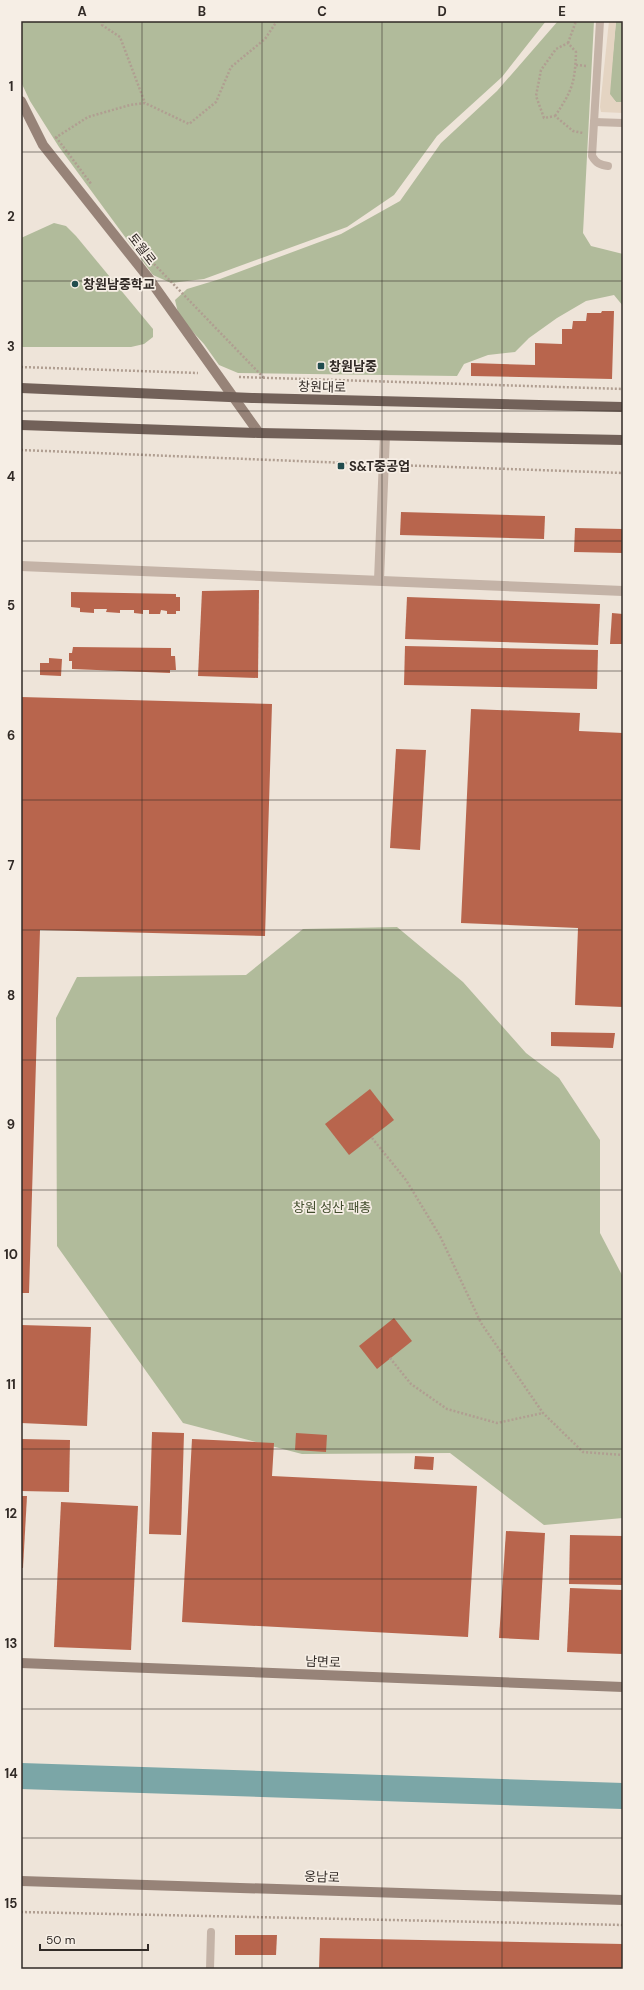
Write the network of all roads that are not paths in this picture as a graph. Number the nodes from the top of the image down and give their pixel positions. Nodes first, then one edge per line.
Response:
1 (600, 21) edge
2 (21, 101) edge
3 (594, 122) junction
4 (623, 123) edge
5 (608, 166) dead end
6 (21, 388) edge
7 (232, 397) junction
8 (623, 407) edge
9 (21, 425) edge
10 (259, 433) junction
11 (385, 435) junction
12 (623, 440) edge
13 (21, 566) edge
14 (379, 580) junction
15 (623, 591) edge
16 (21, 1663) edge
17 (623, 1687) edge
18 (21, 1881) edge
19 (623, 1900) edge
20 (211, 1932) dead end
21 (210, 1969) edge

1 - 3 lane
2 - 7 street, 토월로
3 - 4 lane
3 - 5 lane
6 - 7 main road, 창원대로
7 - 8 main road, 창원대로
7 - 10 street, 토월로
9 - 10 main road
10 - 11 main road
11 - 12 main road
11 - 14 street
13 - 14 street
14 - 15 street
16 - 17 street, 남면로
18 - 19 street, 웅남로
20 - 21 lane

